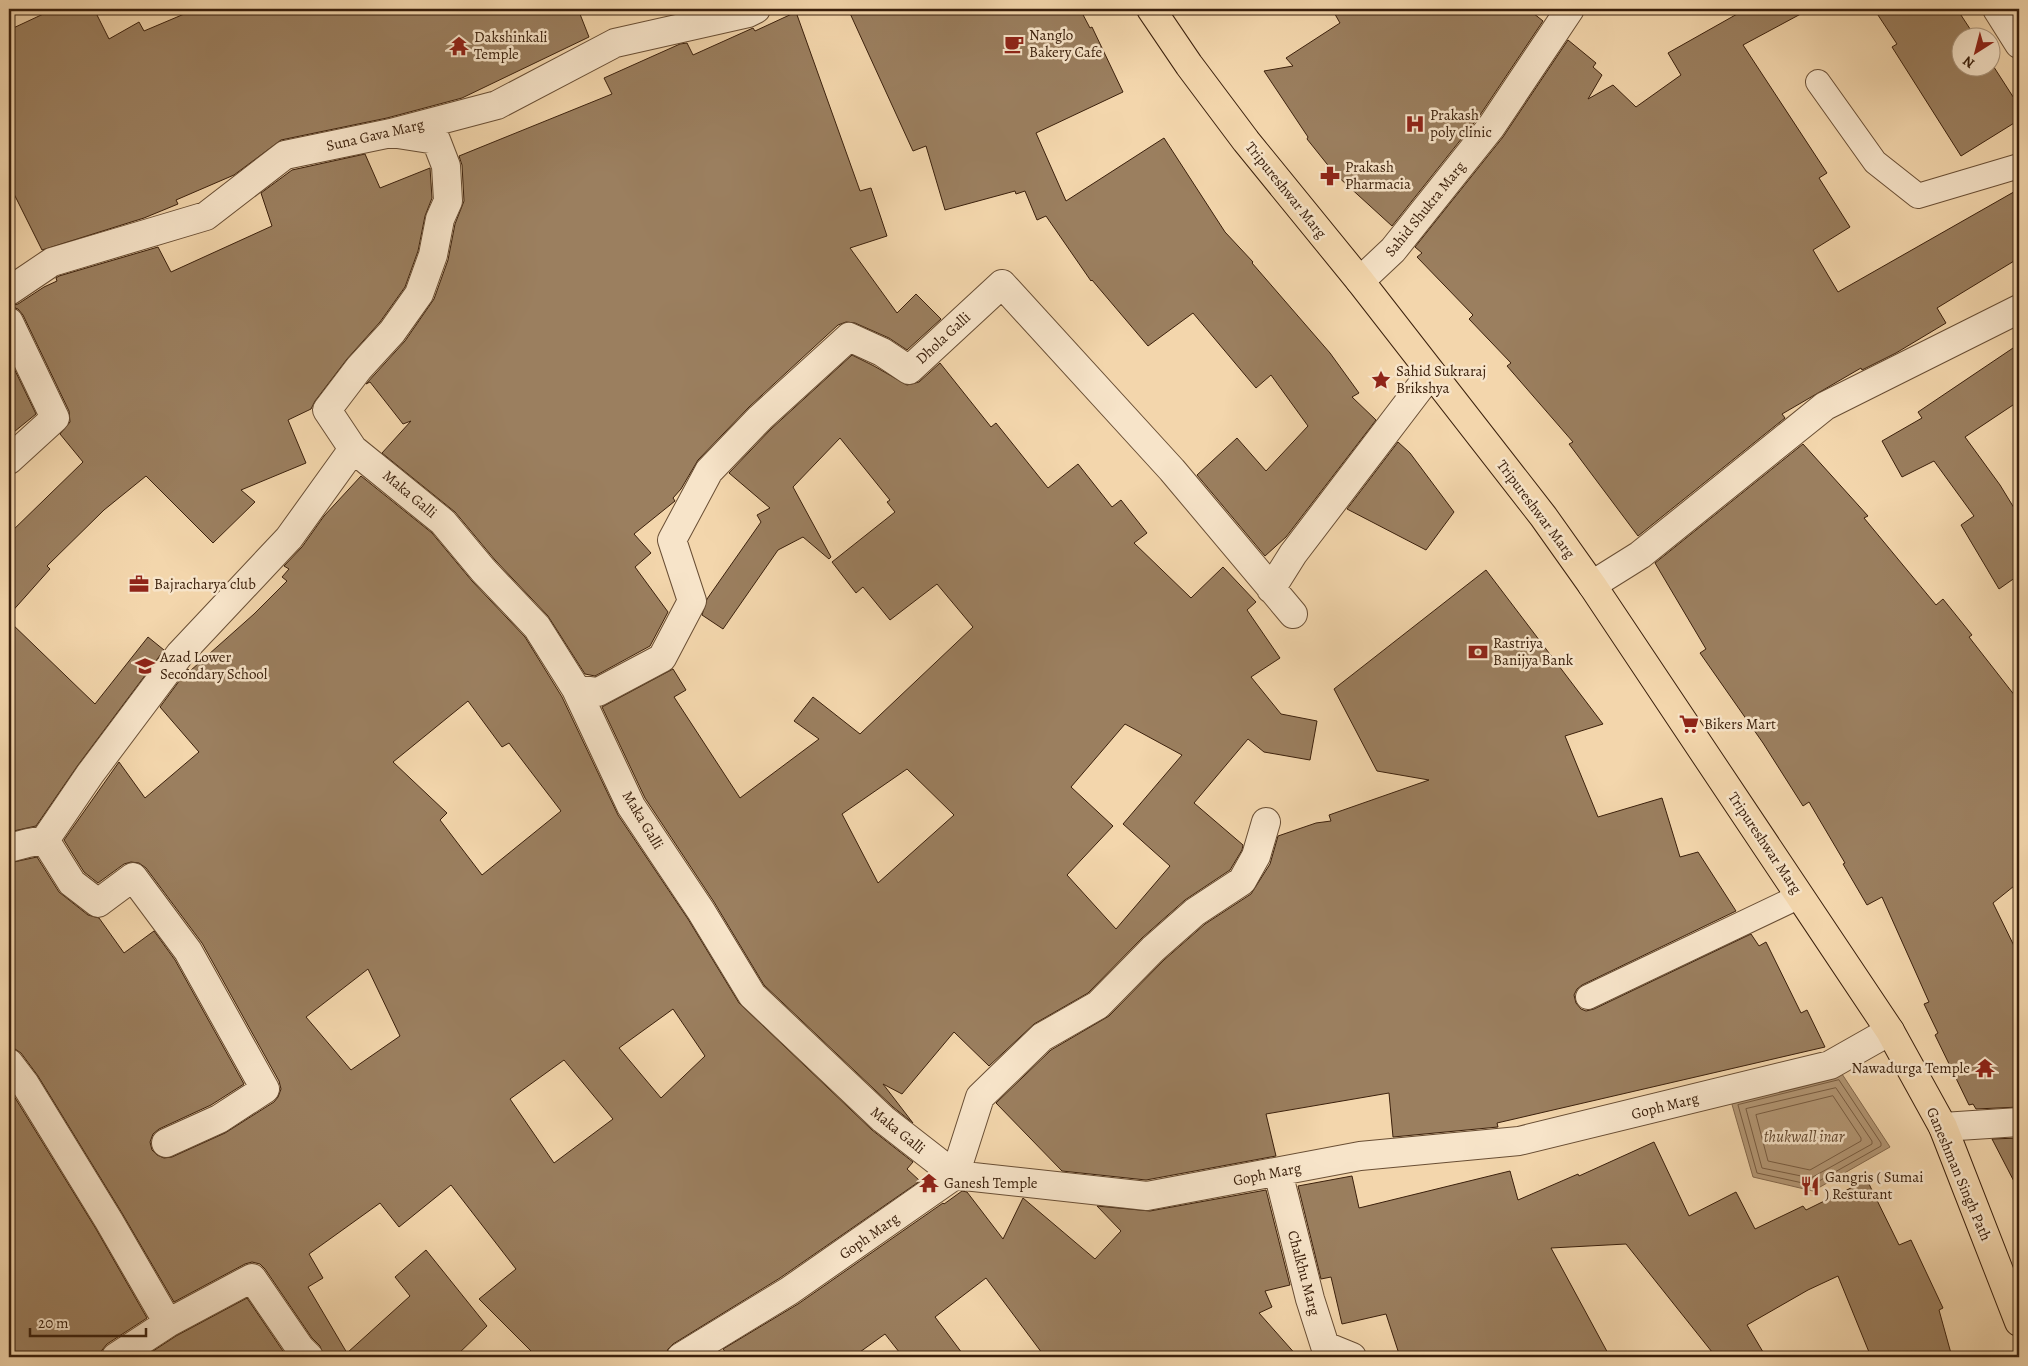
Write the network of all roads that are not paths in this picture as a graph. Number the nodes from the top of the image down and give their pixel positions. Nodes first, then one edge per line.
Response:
1 (756, 9) edge
2 (1151, 9) edge
3 (1570, 9) edge
4 (1997, 9) edge
5 (2019, 44) edge
6 (1818, 82) dead end
7 (391, 133) junction
8 (2019, 166) edge
9 (1360, 281) junction
10 (9, 291) edge
11 (2019, 309) edge
12 (9, 322) edge
13 (1431, 373) junction
14 (353, 449) junction
15 (9, 460) edge
16 (1592, 585) junction
17 (1271, 589) junction
18 (1293, 614) dead end
19 (576, 689) junction
20 (1266, 822) dead end
21 (45, 840) junction
22 (9, 848) edge
23 (1800, 896) junction
24 (1588, 997) dead end
25 (1890, 1031) junction
26 (9, 1062) edge
27 (2019, 1122) edge
28 (1943, 1127) junction
29 (166, 1143) dead end
30 (1278, 1172) junction
31 (955, 1175) junction
32 (2019, 1322) edge
33 (168, 1323) junction
34 (116, 1357) edge
35 (309, 1357) edge
36 (681, 1357) edge
37 (1352, 1357) edge

1 - 7 street, Suna Gava Marg
2 - 9 highway, Tripureshwar Marg
3 - 9 street, Sahid Shukra Marg
4 - 5 street
6 - 8 lane
7 - 10 street, Suna Gava Marg
7 - 14 street, Maka Galli
9 - 13 highway, Tripureshwar Marg
11 - 16 street
12 - 15 street
13 - 16 highway, Tripureshwar Marg
13 - 17 street
14 - 19 street, Maka Galli
14 - 21 street
16 - 23 highway, Tripureshwar Marg
17 - 18 street, Dhola Galli
17 - 19 street, Dhola Galli
19 - 31 street, Maka Galli
20 - 31 street
21 - 22 street
21 - 29 street
23 - 24 lane
23 - 25 highway, Tripureshwar Marg
25 - 28 highway, Ganeshman Singh Path
25 - 30 street, Goph Marg
26 - 33 street
27 - 28 street
28 - 32 highway, Ganeshman Singh Path
30 - 31 street, Goph Marg
30 - 37 street, Chalkhu Marg
31 - 36 street, Goph Marg
33 - 34 street
33 - 35 street

